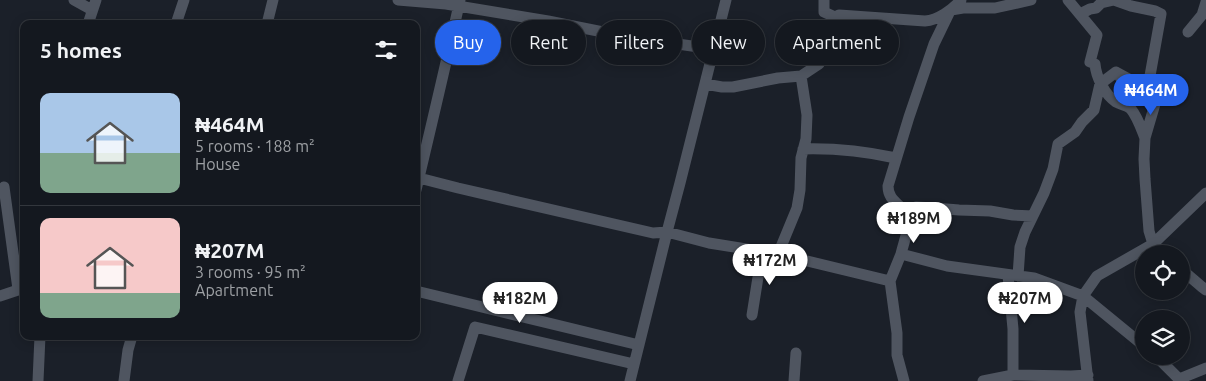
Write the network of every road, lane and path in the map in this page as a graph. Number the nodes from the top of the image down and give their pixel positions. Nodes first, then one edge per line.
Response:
1 (74, 0) edge
2 (184, 0) edge
3 (273, 0) edge
4 (398, 0) edge
5 (726, 0) edge
6 (824, 0) edge
7 (961, 0) edge
8 (1031, 0) edge
9 (1068, 0) edge
10 (1206, 2) edge
11 (460, 4) edge
12 (94, 5) edge
13 (950, 11) junction
14 (1080, 14) junction
15 (835, 17) junction
16 (89, 20) edge
17 (177, 20) edge
18 (268, 20) edge
19 (721, 20) edge
20 (1188, 32) dead end
21 (692, 46) edge
22 (709, 65) edge
23 (1116, 72) junction
24 (801, 76) junction
25 (705, 84) junction
26 (1100, 84) junction
27 (1148, 87) junction
28 (1129, 107) junction
29 (1145, 138) junction
30 (804, 149) junction
31 (896, 158) junction
32 (420, 170) edge
33 (420, 178) edge
34 (4, 187) dead end
35 (1206, 193) edge
36 (905, 212) junction
37 (1033, 216) junction
38 (667, 232) junction
39 (1153, 244) junction
40 (762, 252) junction
41 (778, 254) junction
42 (901, 254) junction
43 (1013, 275) junction
44 (1190, 277) edge
45 (890, 280) junction
46 (20, 282) edge
47 (20, 288) edge
48 (1206, 290) edge
49 (420, 292) edge
50 (0, 296) edge
51 (1083, 296) junction
52 (752, 315) dead end
53 (1135, 339) edge
54 (40, 340) edge
55 (131, 340) edge
56 (639, 345) junction
57 (796, 353) dead end
58 (634, 364) junction
59 (1165, 365) edge
60 (1206, 368) edge
61 (1013, 374) junction
62 (1088, 378) edge
63 (1179, 380) edge
64 (38, 381) edge
65 (124, 381) edge
66 (458, 381) edge
67 (630, 381) edge
68 (794, 381) edge
69 (904, 381) edge
70 (983, 381) edge

1 - 12 street
2 - 17 street
3 - 18 street
4 - 11 street
5 - 19 street
6 - 15 street
7 - 13 street
8 - 13 street
9 - 14 street
10 - 20 street
11 - 21 street
11 - 32 street
12 - 16 street
13 - 15 street
13 - 31 street
14 - 26 street
14 - 27 street
15 - 24 street
22 - 25 street
23 - 26 street
23 - 27 street
23 - 28 street
24 - 25 street
24 - 30 street
25 - 38 street
26 - 28 street
26 - 37 street
27 - 29 street
28 - 29 street
29 - 39 street
30 - 31 street
30 - 41 street
31 - 36 street
33 - 38 street
34 - 46 street
35 - 39 street
36 - 37 street
36 - 42 street
37 - 43 street
38 - 40 street
38 - 56 street
39 - 51 street
40 - 41 street
40 - 52 street
41 - 45 street
42 - 43 street
42 - 45 street
43 - 51 street
43 - 61 street
44 - 48 street
45 - 69 street
47 - 50 street
49 - 56 street
51 - 53 street
51 - 62 street
54 - 64 street
55 - 65 street
56 - 58 street
57 - 68 street
58 - 66 street
58 - 67 street
59 - 63 street
60 - 63 street
61 - 62 street
61 - 70 street

